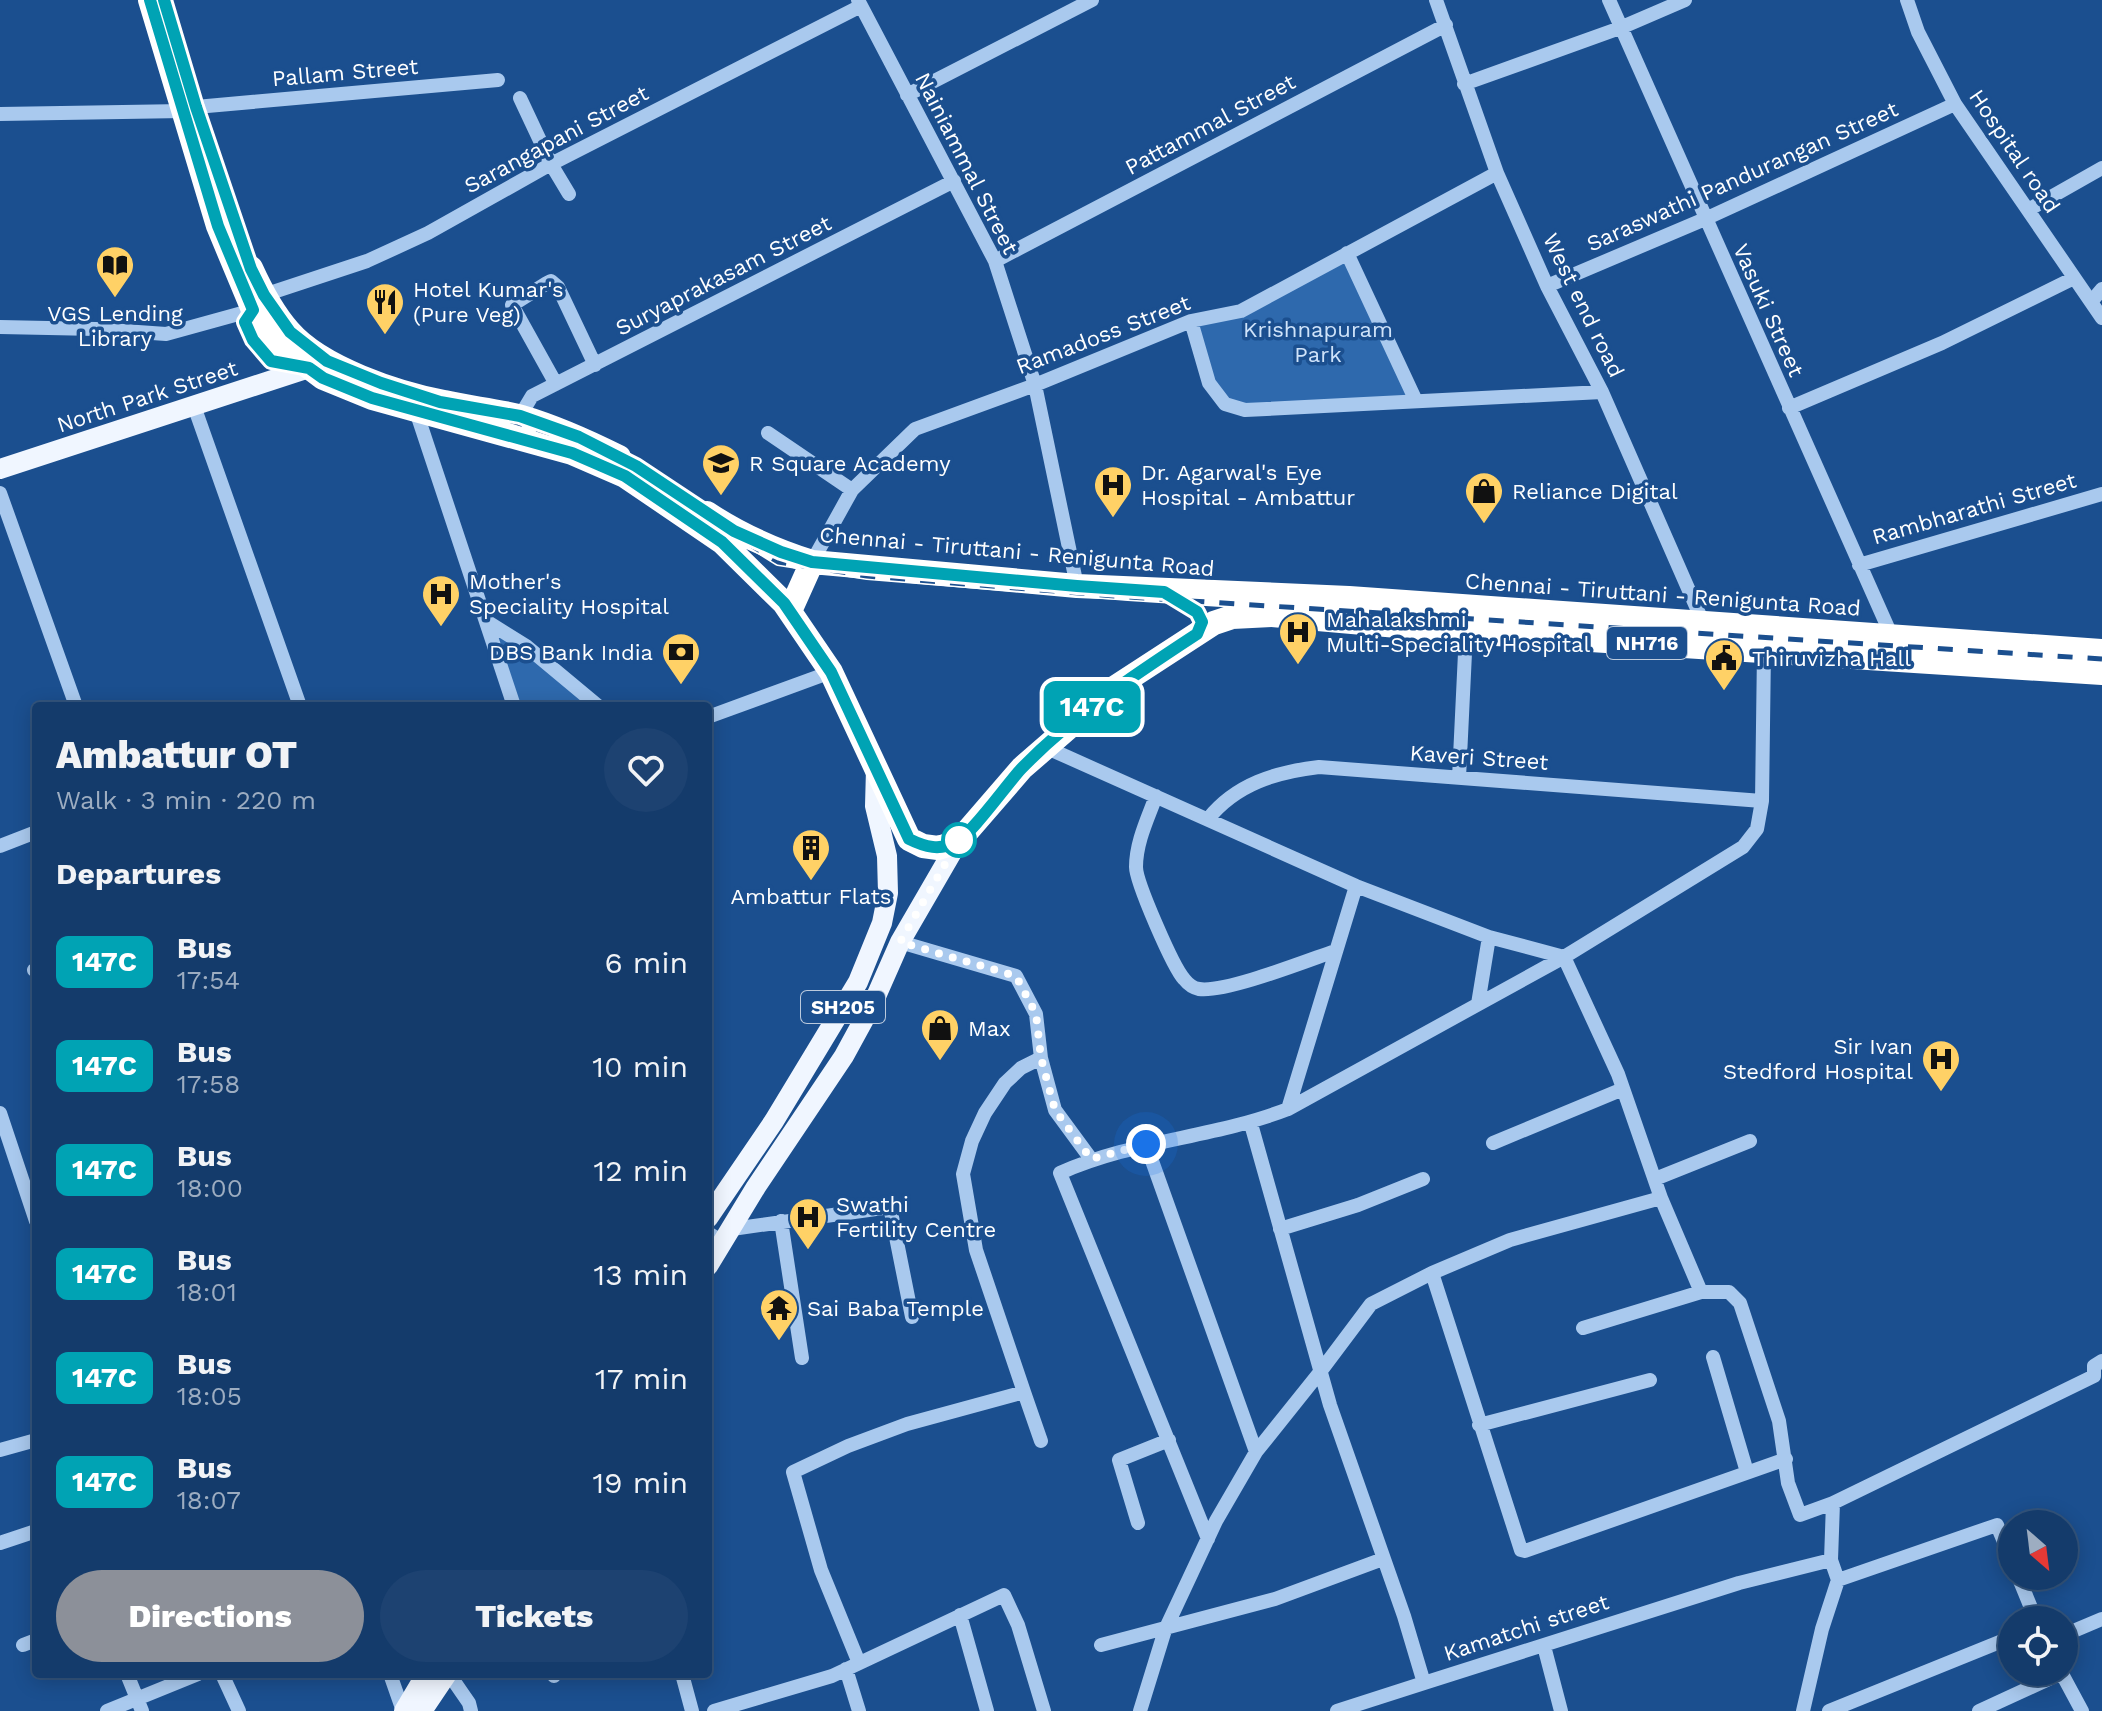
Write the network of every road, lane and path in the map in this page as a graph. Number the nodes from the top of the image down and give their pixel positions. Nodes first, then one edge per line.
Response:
1 (150, 0) edge
2 (164, 0) edge
3 (1092, 0) edge
4 (1436, 0) edge
5 (1609, 0) edge
6 (1685, 0) edge
7 (1907, 0) edge
8 (859, 3) edge
9 (1446, 25) junction
10 (1620, 28) junction
11 (498, 80) dead end
12 (1464, 84) junction
13 (907, 95) junction
14 (520, 98) dead end
15 (1955, 104) junction
16 (190, 109) junction
17 (0, 114) edge
18 (551, 164) junction
19 (2102, 168) edge
20 (1497, 173) junction
21 (954, 181) junction
22 (569, 194) dead end
23 (2028, 210) junction
24 (1705, 219) junction
25 (1347, 253) junction
26 (995, 261) junction
27 (2074, 278) junction
28 (1547, 286) junction
29 (2102, 289) edge
30 (259, 302) junction
31 (2091, 302) junction
32 (2102, 318) edge
33 (1191, 321) junction
34 (0, 327) edge
35 (595, 365) junction
36 (309, 368) junction
37 (556, 384) junction
38 (1035, 385) junction
39 (1602, 392) junction
40 (1416, 401) junction
41 (194, 406) junction
42 (1789, 408) junction
43 (416, 411) junction
44 (520, 416) junction
45 (768, 433) dead end
46 (0, 469) edge
47 (852, 490) junction
48 (0, 493) edge
49 (2102, 494) edge
50 (812, 562) junction
51 (1859, 565) junction
52 (1077, 586) junction
53 (1164, 592) junction
54 (790, 611) junction
55 (486, 621) junction
56 (1466, 632) junction
57 (1197, 634) junction
58 (1704, 636) junction
59 (1893, 648) junction
60 (1764, 651) junction
61 (2102, 651) edge
62 (831, 672) junction
63 (2102, 673) edge
64 (75, 702) edge
65 (299, 702) edge
66 (513, 702) edge
67 (593, 702) edge
68 (712, 716) edge
69 (1045, 747) junction
70 (876, 766) junction
71 (1459, 778) junction
72 (1156, 796) junction
73 (1762, 801) junction
74 (1208, 819) junction
75 (32, 834) edge
76 (958, 842) junction
77 (0, 846) edge
78 (1356, 886) junction
79 (1489, 937) junction
80 (900, 942) junction
81 (1335, 951) junction
82 (1564, 957) junction
83 (1478, 1004) junction
84 (1041, 1058) junction
85 (1623, 1089) junction
86 (1288, 1109) junction
87 (0, 1113) edge
88 (1251, 1124) junction
89 (1750, 1141) dead end
90 (1493, 1143) dead end
91 (1146, 1144) junction
92 (1091, 1159) junction
93 (1423, 1179) dead end
94 (1655, 1179) junction
95 (1661, 1198) junction
96 (32, 1209) edge
97 (712, 1212) edge
98 (781, 1221) junction
99 (1280, 1229) junction
100 (721, 1235) edge
101 (712, 1256) edge
102 (1432, 1273) junction
103 (1701, 1292) junction
104 (912, 1317) dead end
105 (1583, 1328) dead end
106 (1713, 1357) dead end
107 (802, 1358) dead end
108 (2102, 1361) edge
109 (1320, 1372) junction
110 (2094, 1376) junction
111 (1650, 1380) dead end
112 (2102, 1390) edge
113 (1024, 1392) junction
114 (1479, 1425) junction
115 (1169, 1440) junction
116 (32, 1441) edge
117 (1041, 1441) dead end
118 (2, 1445) edge
119 (1256, 1452) junction
120 (1786, 1459) junction
121 (1747, 1472) junction
122 (1833, 1503) junction
123 (1138, 1523) dead end
124 (1998, 1527) edge
125 (32, 1532) edge
126 (1208, 1539) junction
127 (0, 1543) edge
128 (1383, 1559) junction
129 (1831, 1560) junction
130 (1838, 1580) junction
131 (960, 1615) junction
132 (2102, 1619) edge
133 (2078, 1629) edge
134 (1165, 1630) junction
135 (1998, 1643) edge
136 (1101, 1645) dead end
137 (1544, 1646) junction
138 (853, 1666) junction
139 (129, 1678) edge
140 (190, 1678) edge
141 (224, 1678) edge
142 (391, 1678) edge
143 (424, 1678) edge
144 (445, 1678) edge
145 (451, 1678) edge
146 (683, 1678) edge
147 (1424, 1683) junction
148 (2032, 1686) edge
149 (2069, 1686) edge
150 (140, 1704) edge
151 (1561, 1708) edge
152 (107, 1711) edge
153 (239, 1711) edge
154 (403, 1711) edge
155 (422, 1711) edge
156 (471, 1711) edge
157 (692, 1711) edge
158 (714, 1711) edge
159 (859, 1711) edge
160 (987, 1711) edge
161 (1044, 1711) edge
162 (1140, 1711) edge
163 (1337, 1711) edge
164 (1543, 1711) edge
165 (1803, 1711) edge
166 (1829, 1711) edge
167 (1979, 1711) edge
168 (2082, 1711) edge

1 - 16 highway, Chennai - Tiruttani - Renigunta Road / NH716
2 - 16 highway, Chennai - Tiruttani - Renigunta Road / NH716
3 - 13 street
4 - 9 street, West end road
5 - 10 street, Vasuki Street
6 - 10 street
7 - 15 street, Hospital road
8 - 13 street, Nainiammal Street
8 - 18 street, Sarangapani Street
9 - 12 street, West end road
9 - 26 street, Pattammal Street
10 - 12 street
10 - 24 street, Vasuki Street
11 - 16 street, Pallam Street
12 - 20 street, West end road
13 - 21 street, Nainiammal Street
14 - 18 street
15 - 23 street, Hospital road
15 - 24 street, Saraswathi Pandurangan Street
16 - 17 street, Pallam Street
16 - 30 highway, Chennai - Tiruttani - Renigunta Road / NH716
18 - 22 street
18 - 30 street, Sarangapani Street
19 - 23 street
20 - 25 street, Ramadoss Street
20 - 28 street, West end road
21 - 26 street, Nainiammal Street
21 - 35 street, Suryaprakasam Street
23 - 27 street, Hospital road
24 - 28 street, Saraswathi Pandurangan Street
24 - 42 street, Vasuki Street
25 - 33 street, Ramadoss Street
25 - 40 street
26 - 38 street, Nainiammal Street
27 - 31 street, Hospital road
27 - 42 street
28 - 39 street, West end road
29 - 31 street
30 - 34 street, Sarangapani Street
30 - 36 highway, Chennai - Tiruttani - Renigunta Road / NH716
30 - 44 highway, Chennai - Tiruttani - Renigunta Road / NH716
31 - 32 street, Hospital road
33 - 38 street, Ramadoss Street
33 - 40 street
35 - 37 street, Suryaprakasam Street
35 - 37 street
36 - 41 main road, North Park Street
36 - 43 highway, Chennai - Tiruttani - Renigunta Road / NH716
37 - 44 street, Suryaprakasam Street
38 - 47 street, Ramadoss Street
38 - 52 street, Nainiammal Street
39 - 40 street
39 - 58 street, West end road
41 - 46 main road, North Park Street
41 - 65 street
42 - 51 street, Vasuki Street
43 - 54 highway, Chennai - Tiruttani - Renigunta Road / NH716
43 - 55 street
44 - 50 highway, Chennai - Tiruttani - Renigunta Road / NH716
45 - 47 street
47 - 50 street, Ramadoss Street
48 - 64 street
49 - 51 street, Rambharathi Street
50 - 52 highway, Chennai - Tiruttani - Renigunta Road / NH716
50 - 54 highway
51 - 59 street, Vasuki Street
52 - 53 highway, Chennai - Tiruttani - Renigunta Road / NH716
53 - 57 highway
53 - 58 highway, Chennai - Tiruttani - Renigunta Road / NH716
54 - 62 highway, NH716
55 - 66 street
55 - 67 street
56 - 57 highway, Chennai - Tiruttani - Renigunta Road / NH716
56 - 58 highway, Chennai - Tiruttani - Renigunta Road / NH716
56 - 71 street
57 - 69 highway, NH716
58 - 59 highway, Chennai - Tiruttani - Renigunta Road / NH716
58 - 60 highway, Chennai - Tiruttani - Renigunta Road / NH716
59 - 60 highway, Chennai - Tiruttani - Renigunta Road / NH716
59 - 61 highway, Chennai - Tiruttani - Renigunta Road / NH716
59 - 63 highway, Chennai - Tiruttani - Renigunta Road / NH716
60 - 73 street
62 - 68 street
62 - 70 highway, NH716
69 - 72 street
69 - 76 highway, NH716
70 - 76 highway, NH716
70 - 97 main road, SH205
71 - 73 street, Kaveri Street
71 - 74 street, Kaveri Street
72 - 74 street
72 - 81 street
73 - 82 street
74 - 78 street
75 - 77 street
76 - 80 main road, SH205
78 - 79 street
78 - 81 street
79 - 82 street
79 - 83 street
80 - 84 street
80 - 100 main road, SH205
81 - 86 street
82 - 83 street
82 - 85 street
83 - 86 street
84 - 92 street
84 - 113 street
85 - 90 street
85 - 94 street
86 - 88 street
87 - 96 street
88 - 91 street
88 - 99 street, Kamatchi street
89 - 94 street
91 - 92 street
91 - 119 street
92 - 115 street
93 - 99 street
94 - 95 street
95 - 102 street
95 - 103 street
98 - 100 street
98 - 104 street
98 - 107 street
99 - 109 street, Kamatchi street
100 - 101 main road, SH205
102 - 109 street
102 - 114 street
103 - 105 street
103 - 120 street
106 - 121 street
108 - 110 street
109 - 119 street
109 - 128 street, Kamatchi street
110 - 112 street
110 - 122 street
111 - 114 street
113 - 117 street
113 - 138 street
114 - 121 street
115 - 123 street
115 - 126 street
116 - 118 street
119 - 126 street
120 - 121 street
120 - 122 street
122 - 129 street
124 - 130 street
125 - 127 street
126 - 134 street
128 - 134 street
128 - 147 street, Kamatchi street
129 - 130 street
129 - 137 street, Kamatchi street
130 - 165 street
131 - 138 street
131 - 160 street
131 - 161 street
132 - 133 street
134 - 136 street
134 - 162 street
135 - 166 street
137 - 147 street, Kamatchi street
137 - 151 street
138 - 158 street
138 - 159 street
139 - 150 street
140 - 150 street
141 - 153 street
142 - 154 street
143 - 154 main road
144 - 155 main road
145 - 156 street
146 - 157 street
147 - 163 street
148 - 167 street
149 - 168 street
150 - 152 street
151 - 164 street

